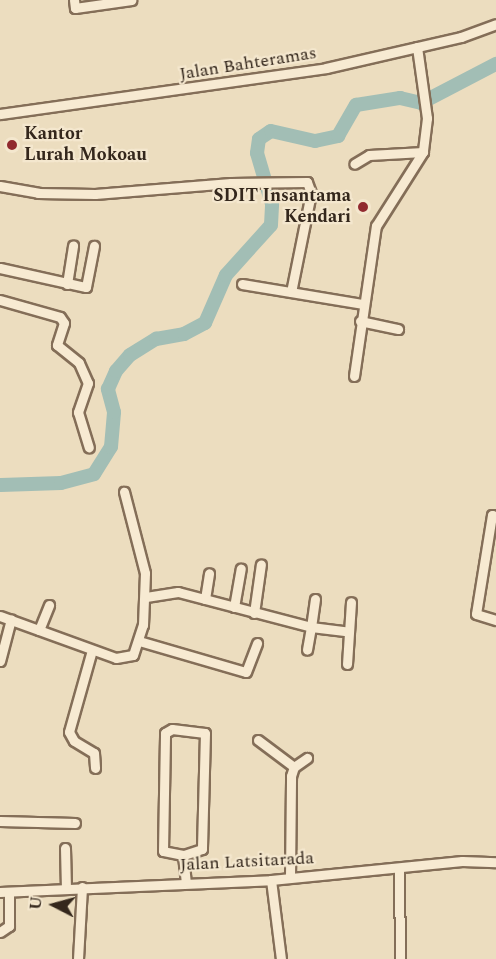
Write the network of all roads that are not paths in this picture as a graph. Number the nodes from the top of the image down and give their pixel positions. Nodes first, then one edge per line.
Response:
1 (74, 0) edge
2 (131, 0) edge
3 (117, 1) edge
4 (496, 24) edge
5 (417, 47) junction
6 (0, 114) edge
7 (423, 152) junction
8 (354, 165) dead end
9 (0, 186) edge
10 (73, 245) dead end
11 (94, 246) dead end
12 (0, 268) edge
13 (67, 284) junction
14 (242, 284) dead end
15 (291, 292) junction
16 (0, 300) edge
17 (363, 304) junction
18 (360, 321) junction
19 (398, 329) dead end
20 (354, 376) dead end
21 (89, 447) dead end
22 (123, 492) dead end
23 (496, 516) edge
24 (261, 564) dead end
25 (241, 569) dead end
26 (209, 573) dead end
27 (146, 597) junction
28 (205, 599) junction
29 (315, 599) dead end
30 (351, 602) dead end
31 (50, 605) dead end
32 (234, 607) junction
33 (254, 613) junction
34 (0, 615) edge
35 (11, 619) junction
36 (496, 620) edge
37 (311, 627) junction
38 (39, 630) junction
39 (349, 632) junction
40 (139, 641) junction
41 (257, 643) dead end
42 (92, 650) junction
43 (307, 650) dead end
44 (0, 661) edge
45 (347, 664) dead end
46 (258, 740) dead end
47 (307, 758) dead end
48 (294, 767) junction
49 (95, 768) dead end
50 (0, 821) edge
51 (75, 823) dead end
52 (65, 848) dead end
53 (183, 855) junction
54 (496, 862) edge
55 (399, 868) junction
56 (290, 877) junction
57 (271, 880) junction
58 (186, 882) junction
59 (82, 887) junction
60 (66, 888) junction
61 (4, 892) edge
62 (0, 932) edge
63 (78, 959) edge
64 (282, 959) edge
65 (400, 959) edge

1 - 3 street
2 - 3 street
4 - 5 street, Jalan Bahteramas
5 - 6 street, Jalan Bahteramas
5 - 7 street
7 - 8 street
7 - 17 street
9 - 15 street
10 - 13 street
11 - 13 street
12 - 13 street
14 - 15 street
15 - 17 street
16 - 21 street
17 - 18 street
18 - 19 street
18 - 20 street
22 - 27 street
23 - 36 street
24 - 33 street
25 - 32 street
26 - 28 street
27 - 28 street
27 - 40 street
28 - 32 street
29 - 37 street
30 - 39 street
31 - 38 street
32 - 33 street
33 - 37 street
34 - 35 street
35 - 38 street
35 - 44 street
37 - 39 street
37 - 43 street
38 - 42 street
39 - 45 street
40 - 41 street
40 - 42 street
42 - 49 street
46 - 48 street
47 - 48 street
48 - 56 street
50 - 51 street
52 - 60 street
53 - 53 street
53 - 58 street
54 - 55 street, Jalan Latsitarada
55 - 56 street, Jalan Latsitarada
55 - 65 street
56 - 57 street, Jalan Latsitarada
57 - 58 street, Jalan Latsitarada
57 - 64 street
58 - 59 street, Jalan Latsitarada
59 - 60 street, Jalan Latsitarada
59 - 63 street
60 - 61 street, Jalan Latsitarada
61 - 62 street

